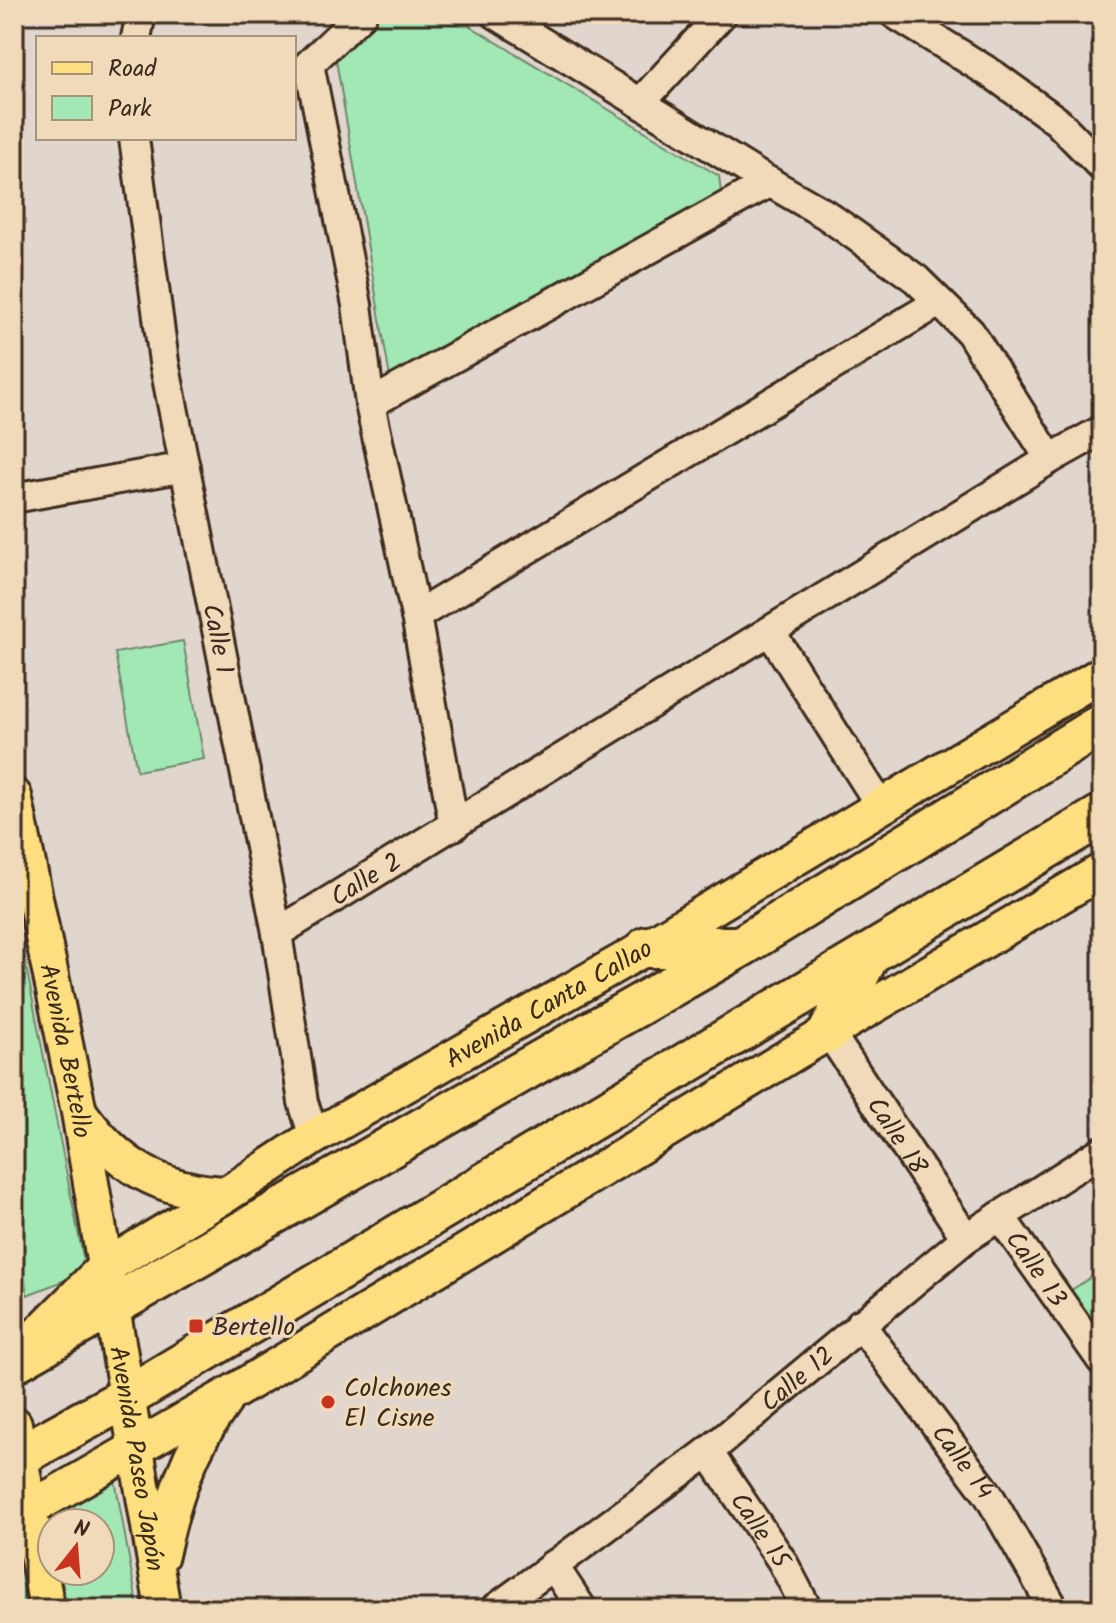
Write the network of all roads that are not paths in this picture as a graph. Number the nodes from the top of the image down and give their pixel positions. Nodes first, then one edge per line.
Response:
1 (141, 14) edge
2 (362, 14) edge
3 (496, 14) edge
4 (722, 14) edge
5 (895, 14) edge
6 (136, 36) edge
7 (302, 65) edge
8 (640, 103) junction
9 (134, 140) edge
10 (1102, 167) edge
11 (770, 182) junction
12 (939, 302) junction
13 (370, 404) junction
14 (1102, 430) edge
15 (1050, 459) junction
16 (185, 467) junction
17 (14, 498) edge
18 (416, 616) junction
19 (770, 631) junction
20 (1102, 674) edge
21 (1102, 724) edge
22 (14, 796) edge
23 (882, 808) junction
24 (1102, 815) edge
25 (454, 826) junction
26 (1102, 871) edge
27 (277, 933) junction
28 (647, 947) junction
29 (740, 947) junction
30 (869, 955) junction
31 (829, 1032) junction
32 (79, 1112) junction
33 (314, 1137) junction
34 (1102, 1151) edge
35 (227, 1194) junction
36 (1000, 1216) junction
37 (966, 1238) junction
38 (105, 1267) junction
39 (110, 1307) junction
40 (860, 1324) junction
41 (14, 1360) edge
42 (1102, 1361) edge
43 (230, 1394) junction
44 (127, 1397) junction
45 (16, 1446) edge
46 (135, 1449) junction
47 (708, 1452) junction
48 (22, 1513) edge
49 (553, 1565) junction
50 (157, 1571) junction
51 (47, 1609) edge
52 (163, 1609) edge
53 (495, 1609) edge
54 (582, 1609) edge
55 (807, 1609) edge
56 (1054, 1609) edge

1 - 6 street
2 - 7 street
3 - 8 street
4 - 8 street
5 - 10 street
7 - 13 street
8 - 11 street
9 - 16 street, Calle 1
11 - 12 street
11 - 13 street
12 - 15 street
12 - 18 street
13 - 18 street
14 - 15 street, Calle 2
15 - 19 street, Calle 2
16 - 17 street
16 - 27 street, Calle 1
18 - 25 street
19 - 23 street
19 - 25 street, Calle 2
20 - 23 main road, Avenida Canta Callao
21 - 29 highway, Avenida Canta Callao
22 - 32 main road, Avenida Bertello
23 - 28 main road, Avenida Canta Callao
24 - 30 highway
25 - 27 street, Calle 2
26 - 31 main road
27 - 33 street, Calle 1
28 - 29 highway
28 - 33 main road, Avenida Canta Callao
29 - 39 highway, Avenida Canta Callao
30 - 31 highway
30 - 44 highway
31 - 37 street, Calle 18
31 - 43 main road
32 - 35 main road
32 - 38 main road, Avenida Bertello
33 - 35 main road, Avenida Canta Callao
34 - 36 street, Calle 12
35 - 38 main road, Avenida Canta Callao
36 - 37 street, Calle 12
36 - 42 street, Calle 13
37 - 40 street, Calle 12
38 - 39 main road, Avenida Bertello
38 - 41 main road, Avenida Canta Callao
39 - 41 highway, Avenida Canta Callao
39 - 44 main road, Avenida Paseo Japón
40 - 47 street, Calle 12
40 - 56 street, Calle 14
43 - 46 main road
43 - 50 main road
44 - 45 highway
44 - 46 main road, Avenida Paseo Japón
45 - 48 main road
46 - 48 main road
46 - 50 main road, Avenida Paseo Japón
47 - 49 street, Calle 12
47 - 55 street, Calle 15
48 - 51 main road
49 - 53 street, Calle 12
49 - 54 street
50 - 52 main road, Avenida Paseo Japón

